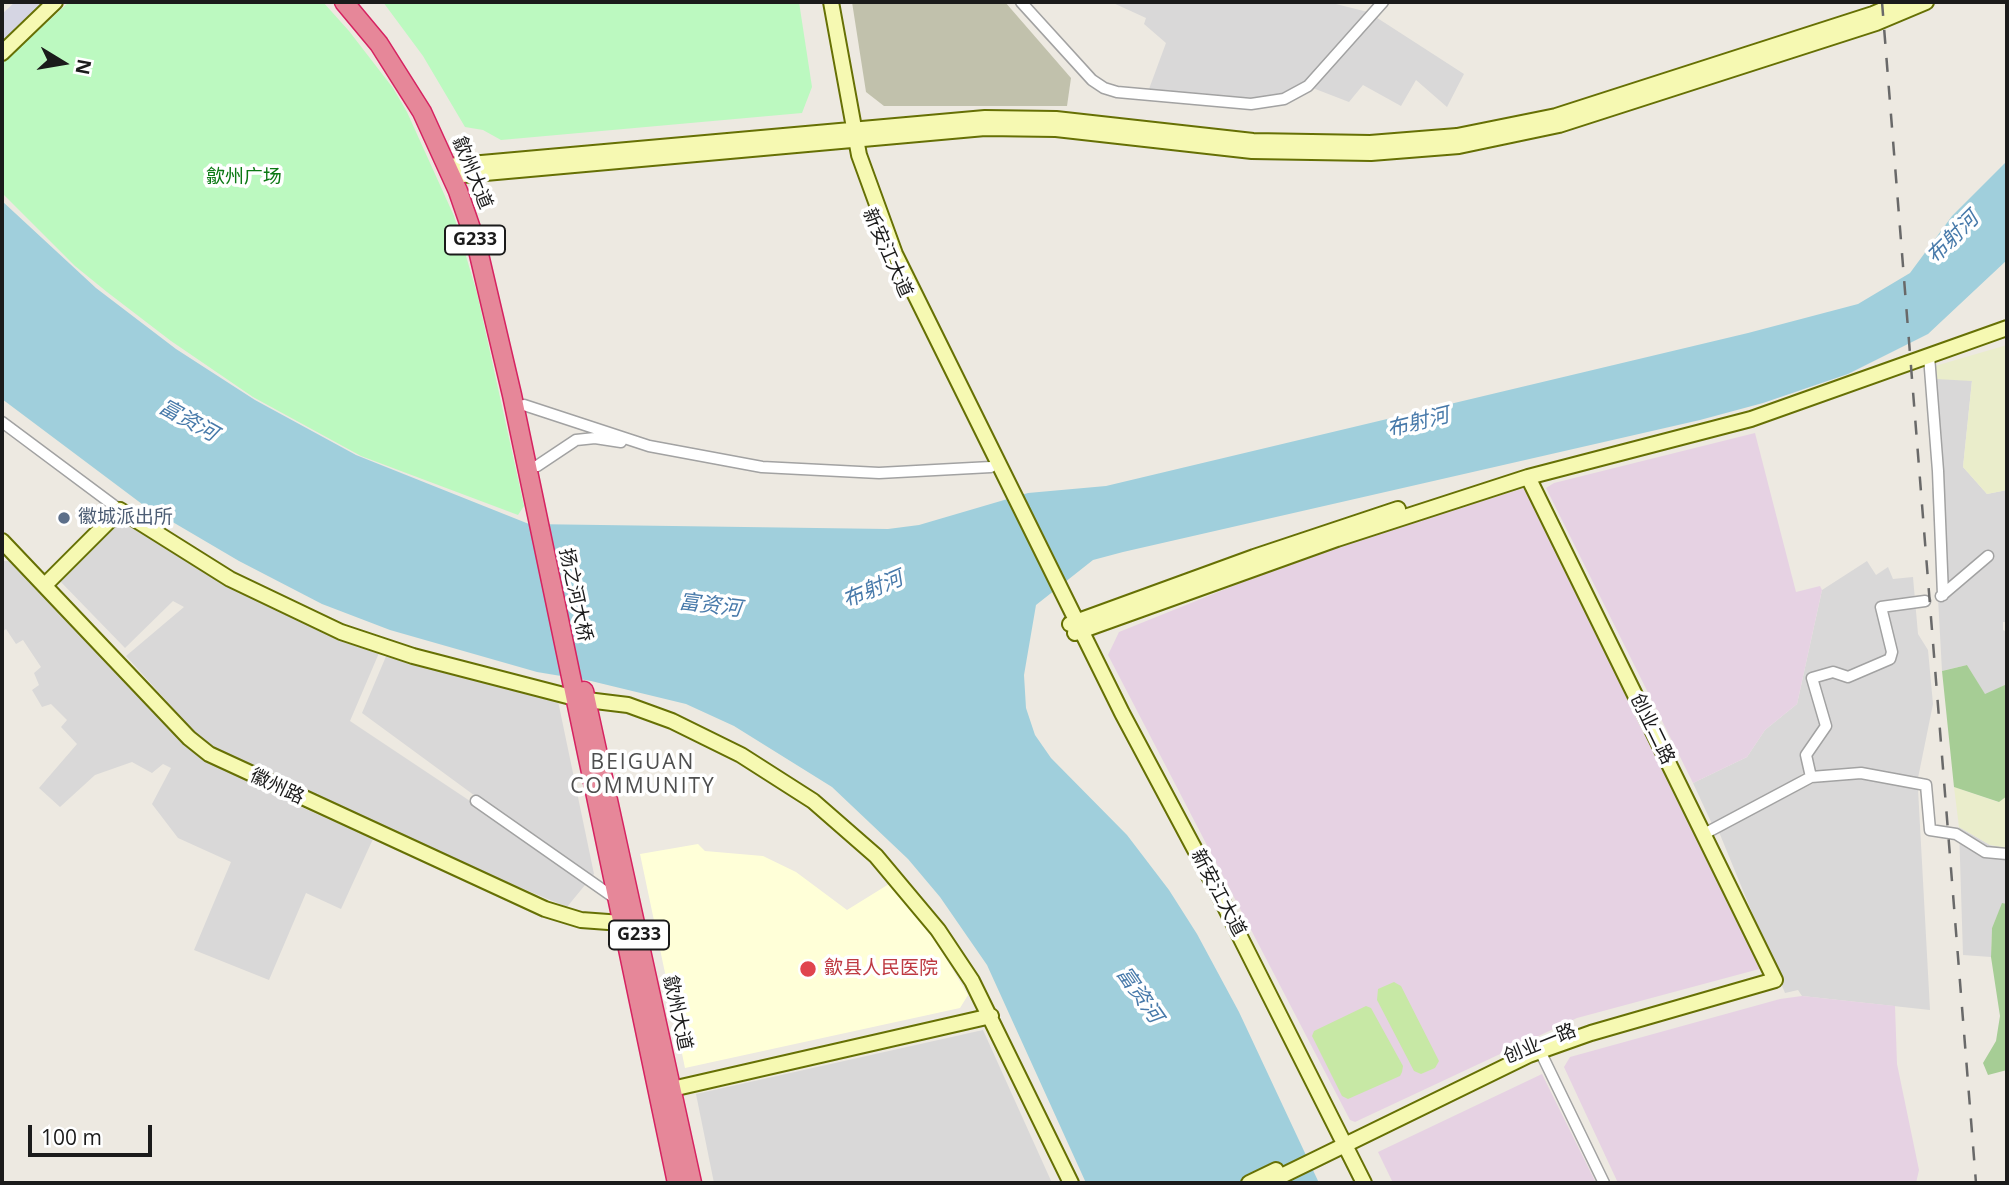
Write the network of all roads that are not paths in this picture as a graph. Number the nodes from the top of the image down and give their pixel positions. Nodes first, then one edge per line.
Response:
1 (55, 2) edge
2 (344, 2) edge
3 (357, 2) edge
4 (822, 2) edge
5 (831, 2) edge
6 (1021, 2) edge
7 (1383, 2) edge
8 (1901, 2) edge
9 (1926, 2) edge
10 (2, 53) edge
11 (849, 133) junction
12 (455, 170) junction
13 (2007, 328) edge
14 (1929, 356) junction
15 (524, 405) junction
16 (2, 422) edge
17 (649, 446) junction
18 (537, 466) junction
19 (991, 467) junction
20 (1528, 477) junction
21 (1006, 486) junction
22 (540, 507) junction
23 (120, 510) junction
24 (2, 542) edge
25 (1988, 556) dead end
26 (45, 585) junction
27 (1925, 601) dead end
28 (1075, 627) junction
29 (580, 694) junction
30 (1811, 777) junction
31 (476, 801) dead end
32 (1703, 834) junction
33 (2007, 854) edge
34 (616, 899) junction
35 (622, 923) junction
36 (1773, 977) junction
37 (991, 1016) junction
38 (1540, 1051) junction
39 (671, 1088) junction
40 (1334, 1146) junction
41 (677, 1183) edge
42 (692, 1183) edge
43 (1071, 1183) edge
44 (1249, 1183) edge
45 (1268, 1183) edge
46 (1353, 1183) edge
47 (1364, 1183) edge
48 (1604, 1183) edge

1 - 10 main road
2 - 12 highway, 歙州大道 / G233
3 - 12 highway, 歙州大道 / G233
4 - 11 main road, 新安江大道
5 - 11 main road, 新安江大道
6 - 7 street
8 - 11 main road
9 - 11 main road
11 - 12 main road
11 - 19 main road, 新安江大道
11 - 21 main road, 新安江大道
12 - 15 highway, 歙州大道 / G233
12 - 22 highway, 歙州大道 / G233
13 - 14 main road
14 - 20 main road
14 - 25 street
15 - 17 street
15 - 18 highway, 歙州大道 / G233
16 - 23 street
17 - 18 street
17 - 19 street
18 - 22 highway, 歙州大道 / G233
19 - 21 main road, 新安江大道
20 - 28 main road
20 - 32 main road, 创业二路
21 - 28 main road, 新安江大道
22 - 29 highway, 扬之河大桥 / G233
23 - 26 main road
23 - 29 main road
24 - 26 main road, 徽州路
26 - 35 main road, 徽州路
27 - 30 street
28 - 40 main road, 新安江大道
29 - 34 highway, 歙州大道 / G233
29 - 37 main road
29 - 39 highway, 歙州大道 / G233
30 - 32 street
30 - 33 street
31 - 34 street
32 - 36 main road, 创业二路
34 - 35 highway, 歙州大道 / G233
35 - 41 highway, 歙州大道 / G233
36 - 38 main road, 创业一路
36 - 40 main road, 创业一路
37 - 39 main road
37 - 43 main road
38 - 40 main road, 创业一路
38 - 48 street
39 - 42 highway, 歙州大道 / G233
40 - 44 main road
40 - 45 main road
40 - 46 main road, 新安江大道
40 - 47 main road, 新安江大道

